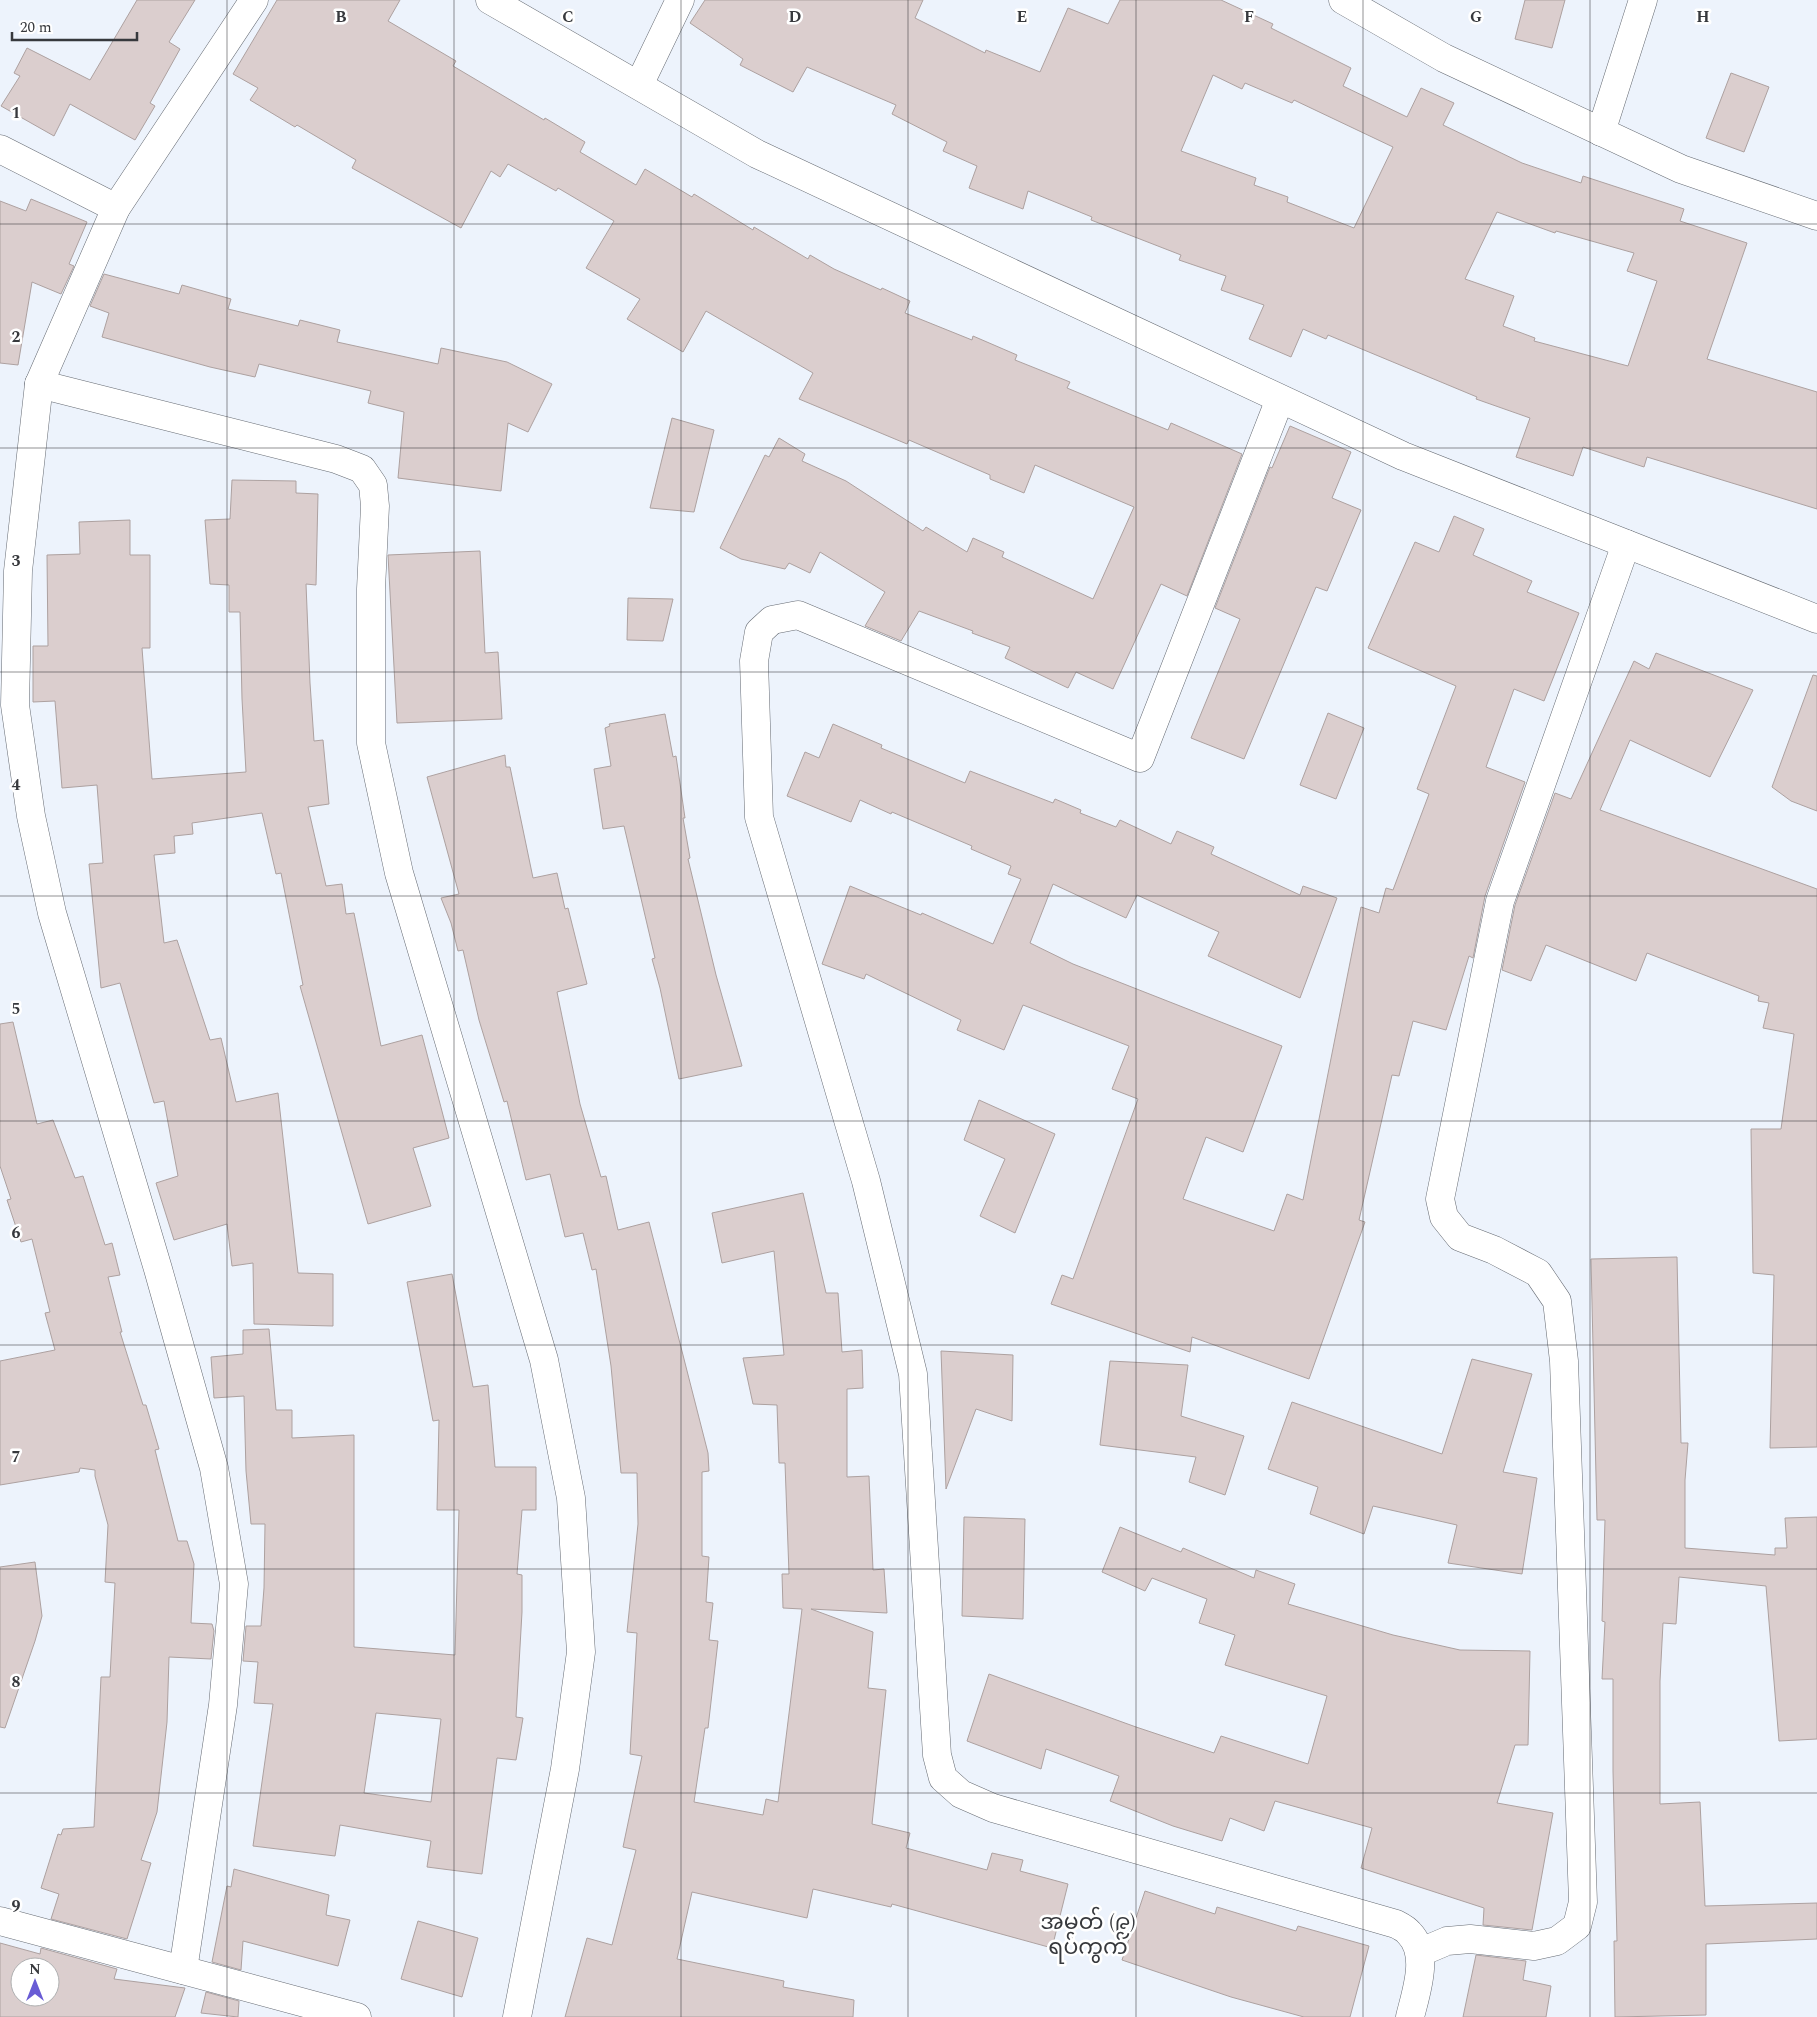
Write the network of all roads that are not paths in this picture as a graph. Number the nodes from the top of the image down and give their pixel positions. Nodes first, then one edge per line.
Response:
1 (254, 0) edge
2 (490, 0) edge
3 (680, 0) edge
4 (1343, 0) edge
5 (1643, 0) edge
6 (639, 85) junction
7 (1601, 132) junction
8 (0, 149) edge
9 (116, 208) junction
10 (1817, 216) edge
11 (39, 384) junction
12 (1280, 399) junction
13 (1626, 544) junction
14 (1817, 619) edge
15 (0, 1921) edge
16 (1420, 1952) junction
17 (183, 1970) junction
18 (357, 2017) edge
19 (517, 2017) edge
20 (1410, 2017) edge

1 - 9 street
2 - 6 street
3 - 6 street
4 - 7 street
5 - 7 street
6 - 12 street
7 - 10 street
8 - 9 street
9 - 11 street
11 - 17 street
11 - 19 street
12 - 13 street
12 - 16 street
13 - 14 street
13 - 16 street
15 - 17 street
16 - 20 street
17 - 18 street

